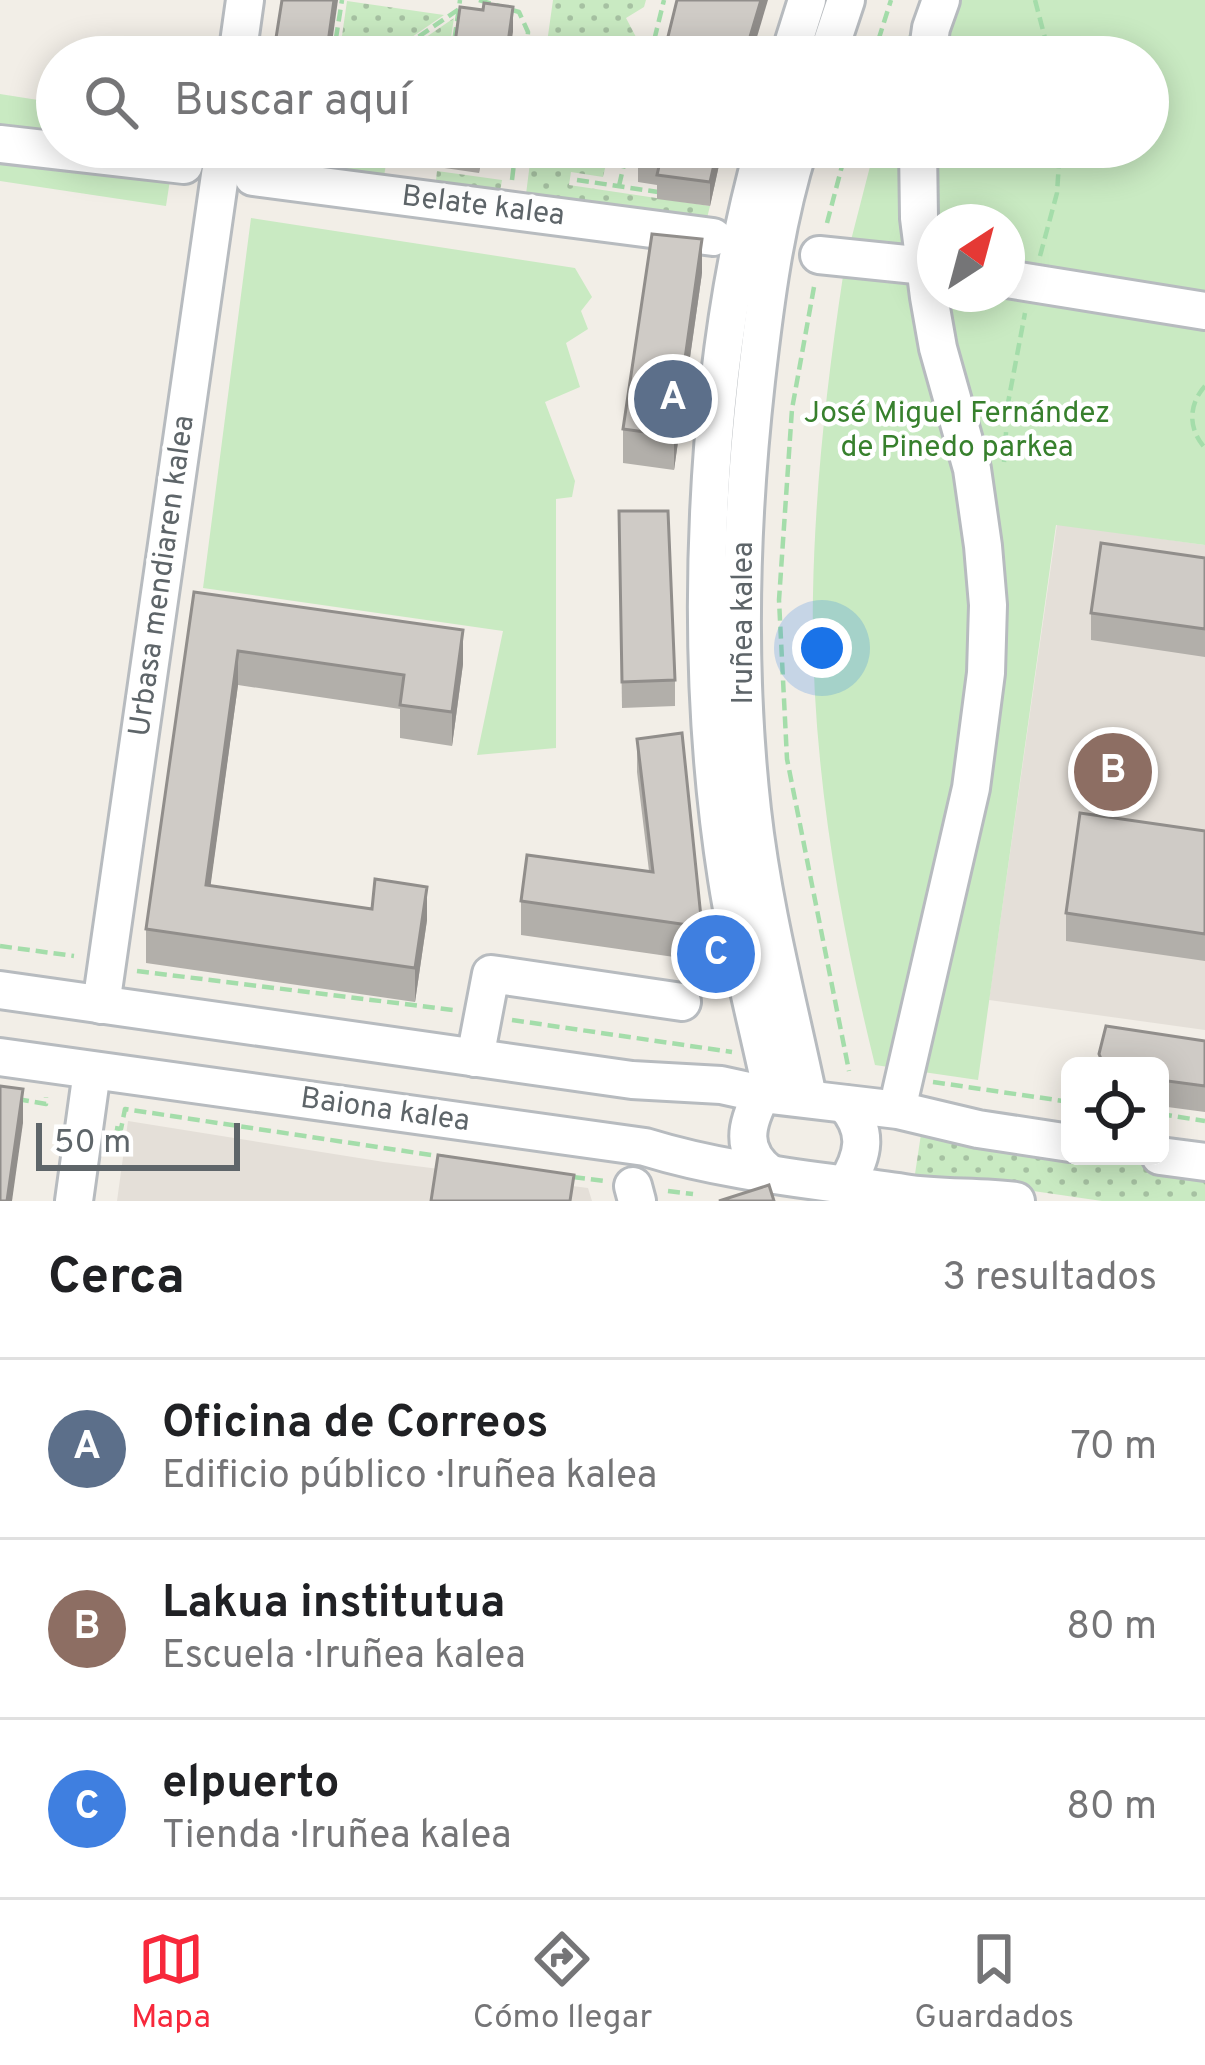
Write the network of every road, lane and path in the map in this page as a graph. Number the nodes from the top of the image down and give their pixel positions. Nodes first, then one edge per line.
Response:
1 (245, 0) edge
2 (342, 0) edge
3 (460, 0) edge
4 (479, 0) edge
5 (664, 0) edge
6 (807, 0) edge
7 (846, 0) edge
8 (891, 0) edge
9 (940, 0) edge
10 (1035, 0) edge
11 (459, 9) junction
12 (240, 36) edge
13 (336, 36) edge
14 (420, 36) edge
15 (455, 36) edge
16 (528, 36) edge
17 (655, 36) edge
18 (796, 36) edge
19 (834, 36) edge
20 (880, 36) edge
21 (930, 36) edge
22 (1044, 36) edge
23 (0, 144) edge
24 (36, 148) edge
25 (221, 168) edge
26 (513, 168) edge
27 (623, 168) edge
28 (760, 168) edge
29 (794, 168) edge
30 (842, 168) edge
31 (918, 168) edge
32 (253, 176) dead end
33 (512, 180) dead end
34 (577, 180) dead end
35 (619, 187) junction
36 (658, 192) edge
37 (919, 204) edge
38 (713, 237) dead end
39 (819, 255) junction
40 (917, 266) edge
41 (1025, 282) edge
42 (1205, 311) edge
43 (934, 312) edge
44 (1205, 386) edge
45 (1205, 448) edge
46 (0, 946) edge
47 (107, 967) junction
48 (0, 990) edge
49 (682, 1002) dead end
50 (101, 1005) junction
51 (482, 1016) junction
52 (0, 1057) edge
53 (476, 1058) junction
54 (92, 1071) junction
55 (781, 1081) junction
56 (902, 1084) junction
57 (847, 1088) junction
58 (1061, 1101) edge
59 (1169, 1115) edge
60 (85, 1120) junction
61 (1205, 1121) edge
62 (1061, 1142) edge
63 (1169, 1157) edge
64 (448, 1158) edge
65 (1205, 1162) edge
66 (564, 1175) edge
67 (817, 1187) edge
68 (635, 1193) edge
69 (74, 1201) edge
70 (1016, 1201) edge

1 - 12 street
2 - 13 path
3 - 11 path
4 - 16 path
5 - 17 path
6 - 18 street
7 - 19 street
8 - 20 path
9 - 21 street
10 - 22 path
11 - 14 path
11 - 15 path
23 - 24 street
25 - 47 street, Urbasa mendiaren kalea
26 - 33 path
27 - 35 path
28 - 55 street, Iruñea kalea
29 - 55 street, Iruñea kalea
30 - 39 path
31 - 37 street
32 - 38 street, Belate kalea
34 - 35 path
35 - 36 path
39 - 40 street
39 - 57 path
41 - 42 street
43 - 56 street
44 - 45 path
46 - 47 path
47 - 50 street, Urbasa mendiaren kalea
47 - 51 path
48 - 50 street
49 - 51 street
50 - 53 street
51 - 53 street
51 - 55 path
52 - 54 street, Baiona kalea
53 - 55 street
54 - 60 street
54 - 67 street, Baiona kalea
55 - 57 street
55 - 57 path
55 - 67 street
56 - 57 path
56 - 58 path
57 - 62 street
57 - 67 street
59 - 61 path
60 - 64 path
60 - 69 street
63 - 65 street
66 - 68 path
67 - 70 street, Baiona kalea

